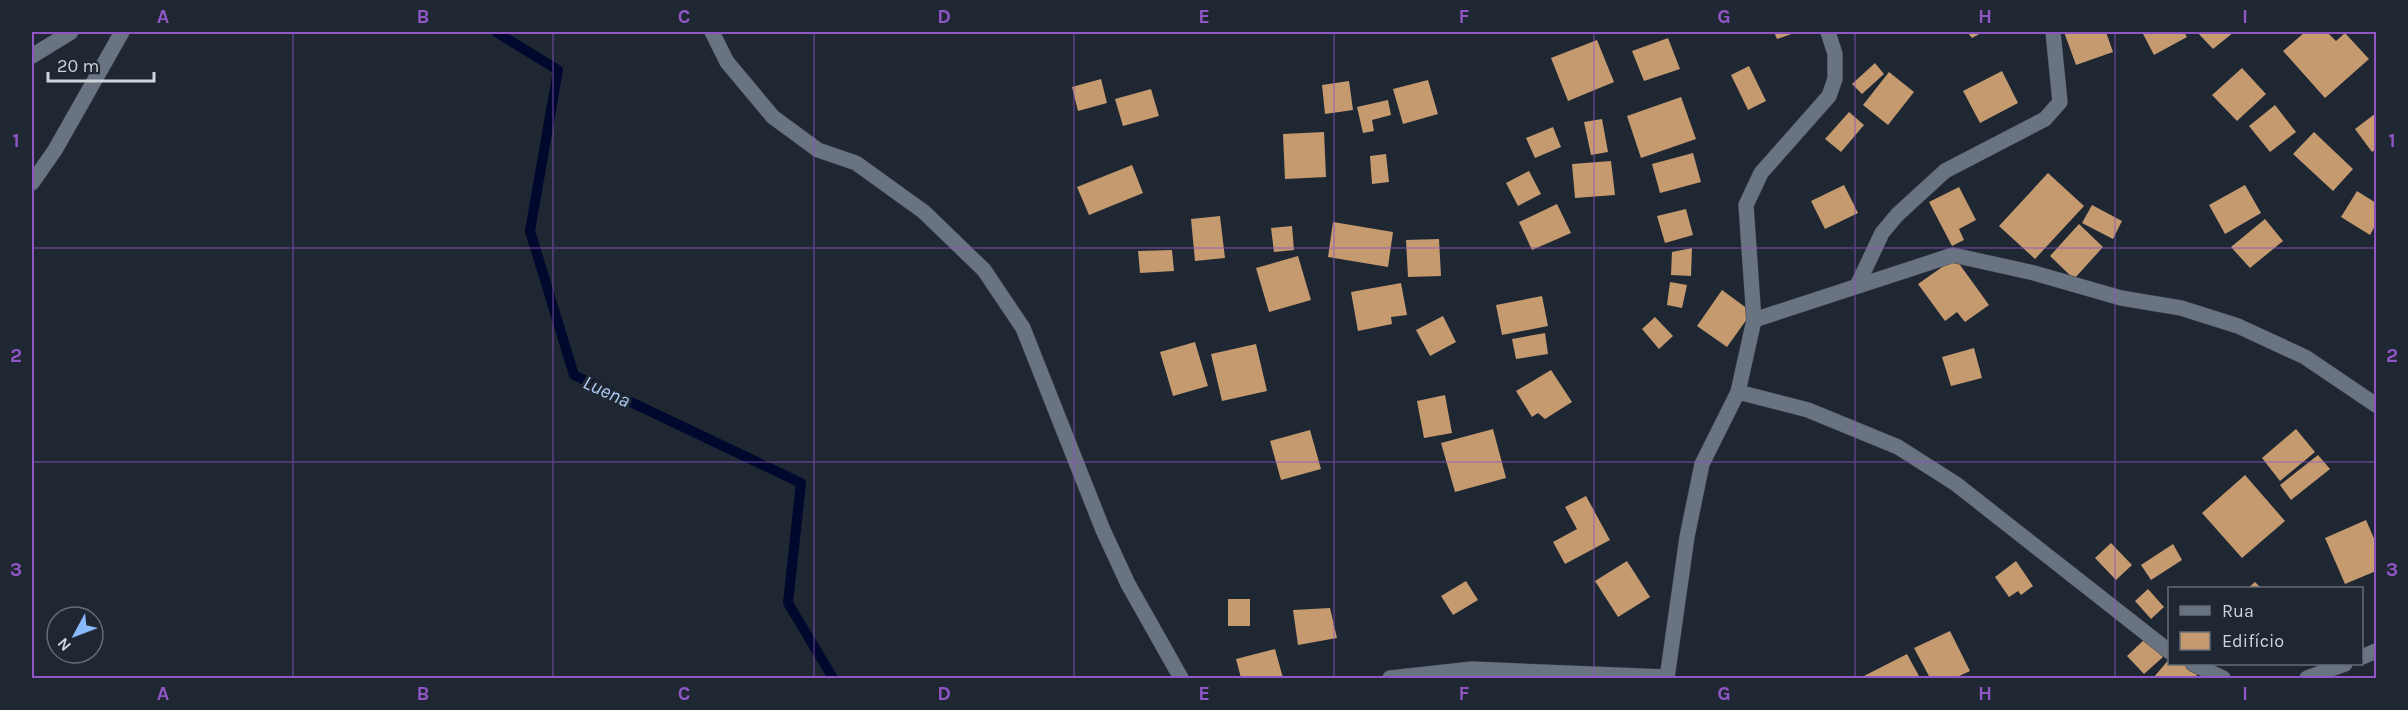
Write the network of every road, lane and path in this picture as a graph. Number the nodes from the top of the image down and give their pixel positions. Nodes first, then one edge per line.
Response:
1 (70, 32) edge
2 (122, 32) edge
3 (712, 32) edge
4 (1828, 32) edge
5 (2053, 32) edge
6 (32, 56) edge
7 (32, 183) edge
8 (1857, 286) junction
9 (1754, 320) junction
10 (1738, 392) junction
11 (2376, 405) edge
12 (2168, 651) edge
13 (2197, 665) edge
14 (2340, 665) edge
15 (1181, 678) edge
16 (1390, 678) edge
17 (1667, 678) edge
18 (2223, 678) edge
19 (2307, 678) edge

1 - 6 street
2 - 7 street
3 - 15 street
4 - 9 street
5 - 8 street
8 - 9 street
8 - 11 street
9 - 10 street
10 - 12 street
10 - 17 street
13 - 18 street
14 - 19 street
16 - 17 street

